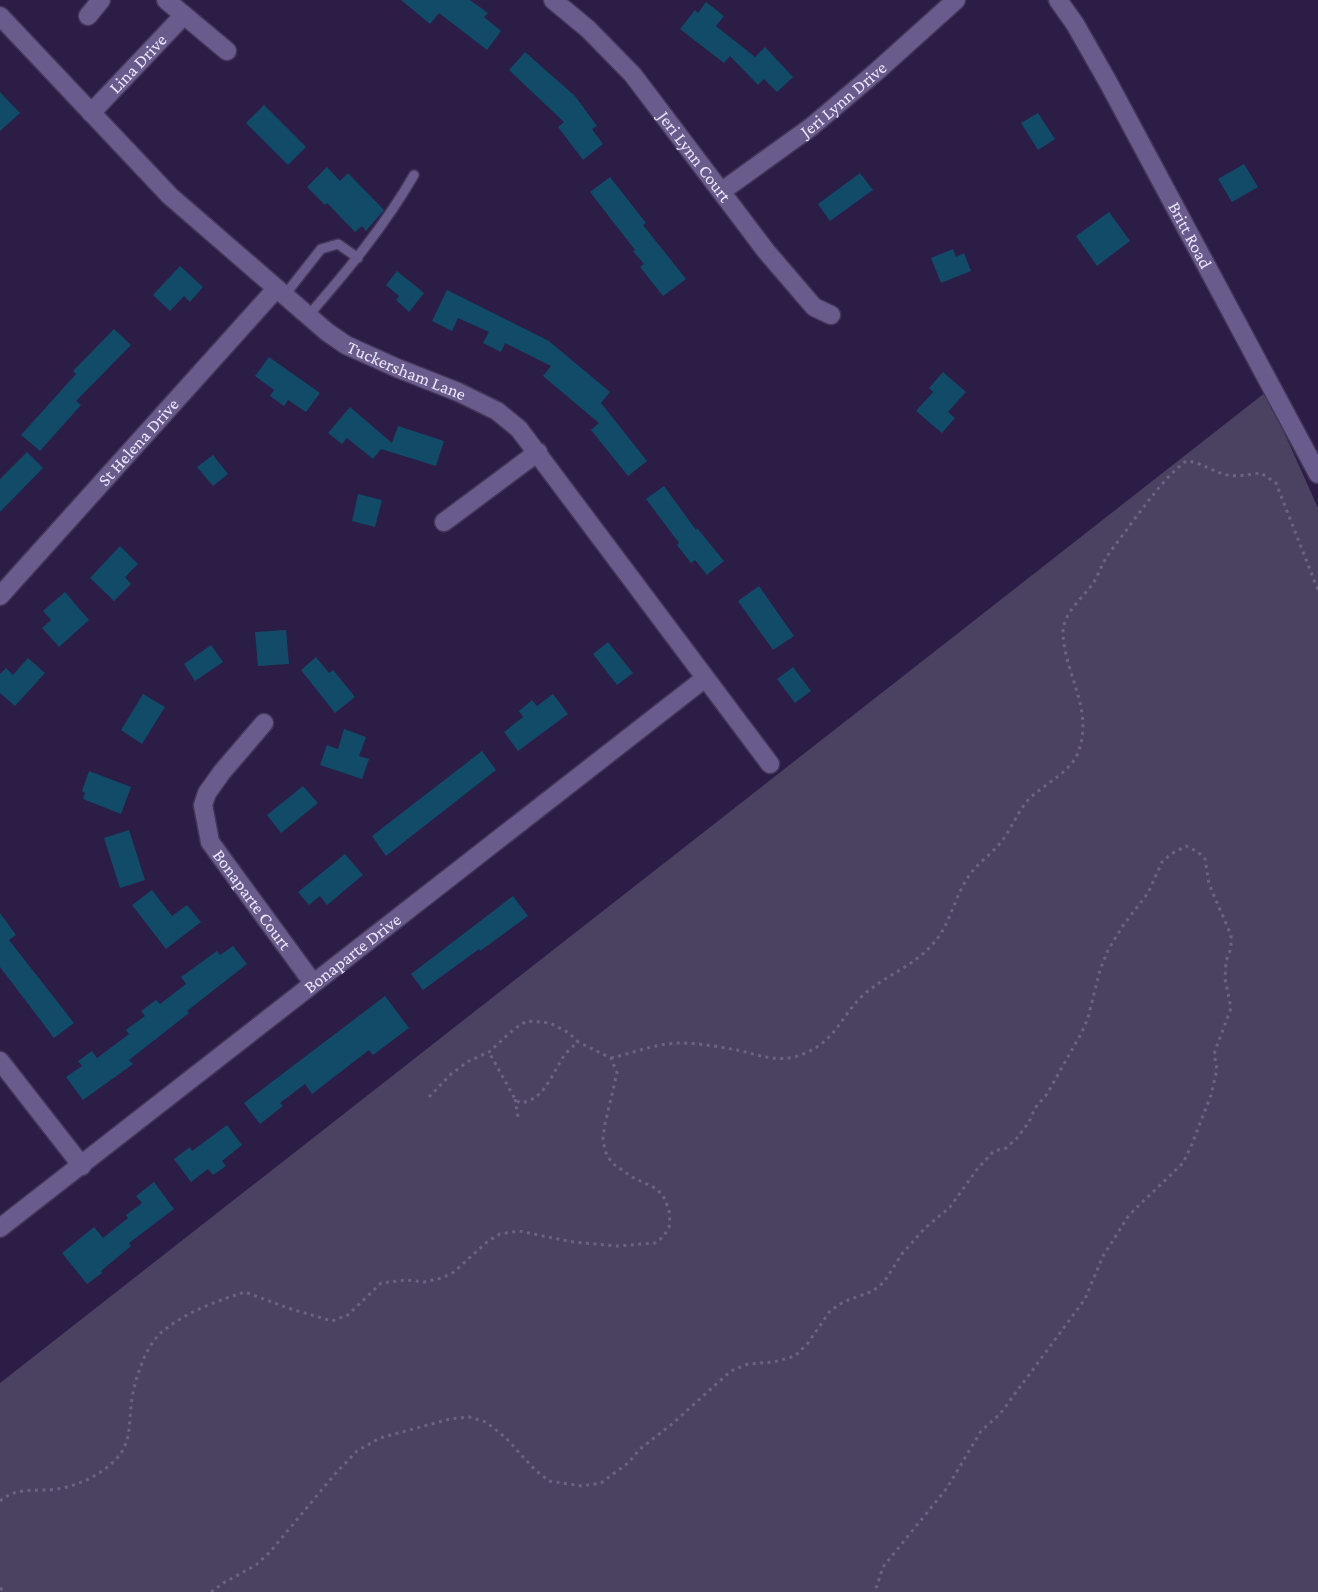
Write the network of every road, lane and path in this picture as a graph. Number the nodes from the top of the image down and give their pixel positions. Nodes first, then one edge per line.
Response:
1 (101, 0) edge
2 (166, 0) edge
3 (553, 0) edge
4 (956, 0) edge
5 (1058, 0) edge
6 (184, 15) junction
7 (0, 16) edge
8 (88, 16) dead end
9 (227, 51) dead end
10 (91, 113) junction
11 (414, 175) dead end
12 (722, 191) junction
13 (358, 258) junction
14 (280, 292) junction
15 (831, 315) dead end
16 (308, 316) junction
17 (538, 452) junction
18 (1318, 474) edge
19 (444, 522) dead end
20 (1318, 590) edge
21 (0, 596) edge
22 (705, 679) junction
23 (264, 723) dead end
24 (770, 764) dead end
25 (313, 983) junction
26 (578, 1042) junction
27 (489, 1052) junction
28 (611, 1058) junction
29 (0, 1061) edge
30 (429, 1097) dead end
31 (515, 1099) junction
32 (518, 1117) dead end
33 (82, 1166) junction
34 (0, 1228) edge
35 (0, 1501) edge
36 (0, 1588) edge
37 (5, 1592) edge
38 (211, 1592) edge
39 (873, 1592) edge

1 - 8 street
2 - 6 street
3 - 12 street, Jeri Lynn Court
4 - 12 street, Jeri Lynn Drive
5 - 18 street, Britt Road
6 - 9 street
6 - 10 street, Lina Drive
7 - 10 street, Tuckersham Lane
10 - 14 street, Tuckersham Lane
11 - 13 lane
12 - 15 street, Jeri Lynn Court
13 - 14 lane
13 - 16 lane
14 - 16 street, Tuckersham Lane
14 - 21 street, St Helena Drive
16 - 17 street, Tuckersham Lane
17 - 19 street
17 - 22 street, Tuckersham Lane
20 - 28 path
22 - 24 street, Tuckersham Lane
22 - 25 street, Bonaparte Drive
23 - 25 street, Bonaparte Court
25 - 33 street, Bonaparte Drive
26 - 27 path
26 - 28 path
26 - 31 path
27 - 30 path
27 - 31 path
28 - 35 path
29 - 33 street
31 - 32 path
33 - 34 street, Bonaparte Drive
36 - 37 path
38 - 39 path

